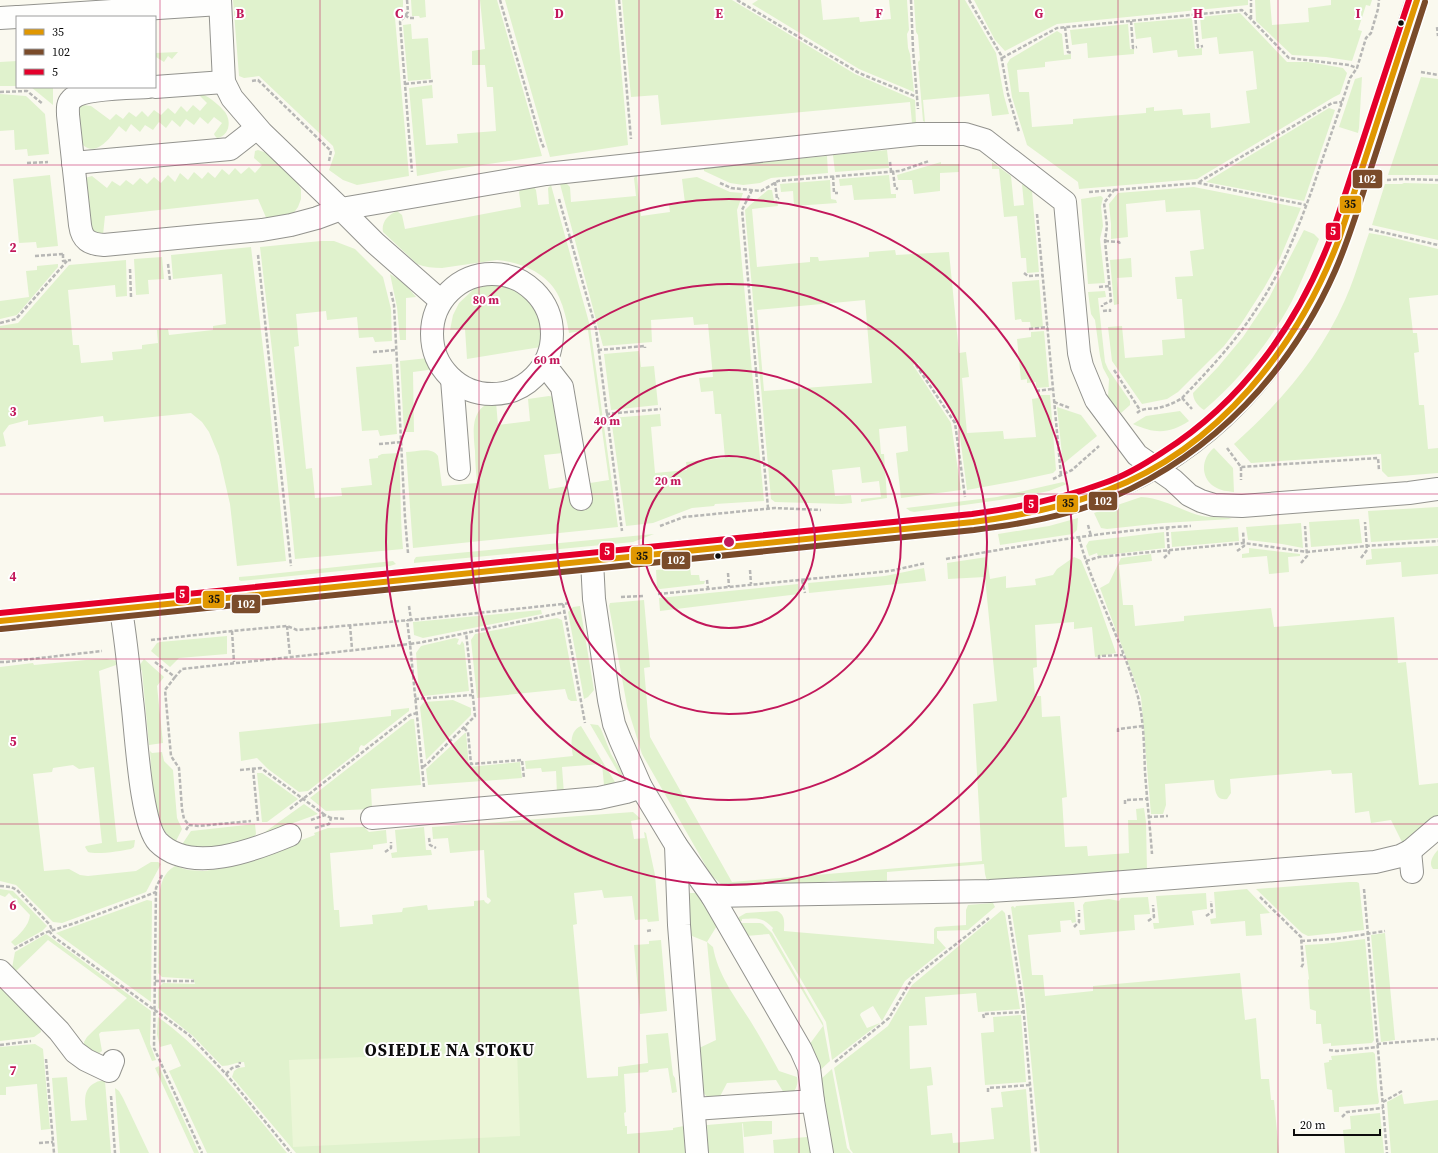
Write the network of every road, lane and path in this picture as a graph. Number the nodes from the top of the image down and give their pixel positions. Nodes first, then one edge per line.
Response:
1 (407, 0) edge
2 (500, 0) edge
3 (619, 0) edge
4 (737, 0) edge
5 (911, 0) edge
6 (970, 0) edge
7 (1251, 0) edge
8 (1379, 0) edge
9 (1417, 0) edge
10 (220, 2) edge
11 (1195, 14) junction
12 (405, 15) junction
13 (31, 16) edge
14 (16, 17) edge
15 (0, 18) edge
16 (415, 19) dead end
17 (1250, 20) junction
18 (1131, 21) junction
19 (1065, 27) junction
20 (1203, 46) dead end
21 (1137, 47) dead end
22 (1072, 53) dead end
23 (1002, 58) junction
24 (1357, 68) junction
25 (1417, 72) dead end
26 (1438, 75) edge
27 (235, 82) junction
28 (433, 82) dead end
29 (405, 84) junction
30 (156, 86) edge
31 (134, 88) edge
32 (0, 92) edge
33 (917, 97) junction
34 (1342, 102) junction
35 (44, 105) dead end
36 (257, 128) junction
37 (921, 134) junction
38 (1021, 138) dead end
39 (631, 140) dead end
40 (543, 145) dead end
41 (411, 158) dead end
42 (64, 162) junction
43 (27, 163) dead end
44 (328, 165) dead end
45 (893, 171) dead end
46 (552, 174) junction
47 (833, 176) dead end
48 (1438, 180) edge
49 (1380, 181) dead end
50 (775, 182) dead end
51 (1041, 183) junction
52 (1199, 183) junction
53 (898, 189) dead end
54 (752, 190) dead end
55 (1114, 190) junction
56 (1090, 192) dead end
57 (838, 193) dead end
58 (779, 198) dead end
59 (1306, 205) junction
60 (341, 209) junction
61 (1365, 228) dead end
62 (1105, 241) junction
63 (1120, 244) dead end
64 (1438, 245) edge
65 (258, 251) dead end
66 (35, 256) dead end
67 (75, 260) dead end
68 (67, 261) junction
69 (129, 262) dead end
70 (1024, 273) dead end
71 (1042, 275) junction
72 (390, 286) dead end
73 (1109, 286) junction
74 (1102, 287) dead end
75 (131, 297) dead end
76 (441, 301) junction
77 (1103, 311) junction
78 (1110, 312) dead end
79 (1103, 318) dead end
80 (0, 323) edge
81 (1048, 327) junction
82 (1029, 329) dead end
83 (645, 348) dead end
84 (396, 350) junction
85 (598, 350) junction
86 (373, 352) dead end
87 (544, 364) junction
88 (916, 365) dead end
89 (1112, 366) dead end
90 (452, 379) junction
91 (1052, 389) junction
92 (1036, 391) dead end
93 (1182, 398) junction
94 (661, 409) dead end
95 (1140, 410) junction
96 (606, 414) junction
97 (1196, 414) dead end
98 (1134, 415) dead end
99 (1104, 441) dead end
100 (402, 442) junction
101 (379, 444) dead end
102 (1229, 451) dead end
103 (1155, 468) junction
104 (459, 469) dead end
105 (1379, 473) dead end
106 (1061, 476) junction
107 (1049, 480) dead end
108 (1438, 489) edge
109 (971, 496) dead end
110 (581, 499) dead end
111 (768, 508) dead end
112 (1364, 520) dead end
113 (1305, 522) dead end
114 (622, 526) dead end
115 (1167, 527) dead end
116 (1091, 536) dead end
117 (1080, 538) junction
118 (1244, 538) dead end
119 (1438, 541) edge
120 (1244, 542) junction
121 (1366, 546) junction
122 (408, 548) dead end
123 (1169, 549) junction
124 (1237, 551) dead end
125 (1307, 552) junction
126 (1164, 558) dead end
127 (1361, 558) dead end
128 (946, 559) dead end
129 (291, 561) dead end
130 (592, 561) junction
131 (1086, 561) junction
132 (926, 563) dead end
133 (1301, 563) dead end
134 (707, 580) dead end
135 (802, 580) junction
136 (708, 589) junction
137 (804, 593) dead end
138 (658, 594) dead end
139 (643, 596) dead end
140 (615, 598) dead end
141 (408, 600) dead end
142 (571, 603) dead end
143 (563, 604) junction
144 (121, 610) junction
145 (565, 612) junction
146 (409, 620) junction
147 (0, 621) edge
148 (350, 625) junction
149 (287, 626) junction
150 (232, 631) junction
151 (466, 632) junction
152 (147, 640) dead end
153 (410, 644) junction
154 (352, 649) junction
155 (108, 650) dead end
156 (1123, 655) junction
157 (290, 656) junction
158 (1099, 659) dead end
159 (154, 660) dead end
160 (0, 662) edge
161 (234, 662) junction
162 (175, 677) junction
163 (472, 695) junction
164 (415, 699) junction
165 (417, 713) junction
166 (585, 722) dead end
167 (1143, 726) junction
168 (464, 728) junction
169 (1118, 732) dead end
170 (170, 746) junction
171 (162, 747) dead end
172 (423, 767) junction
173 (253, 769) junction
174 (240, 770) dead end
175 (424, 785) dead end
176 (641, 786) junction
177 (303, 798) junction
178 (1147, 799) junction
179 (1125, 804) dead end
180 (527, 805) junction
181 (286, 812) dead end
182 (325, 815) dead end
183 (1168, 816) dead end
184 (1148, 817) junction
185 (346, 818) dead end
186 (372, 818) dead end
187 (258, 820) junction
188 (1438, 827) edge
189 (290, 834) joint
190 (430, 845) dead end
191 (676, 845) junction
192 (261, 847) junction
193 (391, 848) dead end
194 (436, 848) dead end
195 (1152, 850) dead end
196 (386, 852) dead end
197 (1362, 863) junction
198 (164, 871) dead end
199 (0, 886) edge
200 (156, 892) junction
201 (1255, 893) dead end
202 (712, 896) junction
203 (1006, 896) junction
204 (1211, 896) dead end
205 (1152, 899) dead end
206 (1206, 916) dead end
207 (1148, 922) dead end
208 (50, 930) junction
209 (1385, 931) dead end
210 (1368, 934) junction
211 (1301, 941) junction
212 (8, 951) dead end
213 (1301, 968) dead end
214 (0, 971) edge
215 (155, 980) junction
216 (194, 981) dead end
217 (155, 1010) junction
218 (1024, 1012) junction
219 (984, 1018) dead end
220 (1438, 1039) edge
221 (34, 1041) dead end
222 (0, 1045) edge
223 (1378, 1046) junction
224 (1329, 1050) dead end
225 (46, 1057) dead end
226 (240, 1062) dead end
227 (832, 1064) dead end
228 (111, 1066) joint
229 (226, 1074) junction
230 (1030, 1085) junction
231 (1402, 1091) dead end
232 (988, 1092) dead end
233 (813, 1101) junction
234 (1382, 1102) junction
235 (1383, 1108) junction
236 (694, 1109) junction
237 (1342, 1117) dead end
238 (53, 1142) junction
239 (39, 1143) dead end
240 (54, 1153) edge
241 (115, 1153) edge
242 (202, 1153) edge
243 (291, 1153) edge
244 (697, 1153) edge
245 (822, 1153) edge
246 (1036, 1153) edge
247 (1387, 1153) edge

1 - 12 path
2 - 40 path
3 - 39 path
4 - 33 path
5 - 33 path
6 - 23 path
7 - 17 path
8 - 24 path
9 - 103 street
10 - 13 street
10 - 27 street
11 - 17 path
11 - 18 path
11 - 20 path
12 - 16 path
12 - 29 path
14 - 15 street
17 - 24 path
18 - 19 path
18 - 21 path
19 - 22 path
19 - 23 path
23 - 38 path
24 - 34 path
25 - 26 path
27 - 30 street
27 - 36 street
27 - 44 path
28 - 29 path
29 - 41 path
31 - 42 street
32 - 35 path
33 - 37 path
34 - 52 path
34 - 59 path
36 - 42 street
36 - 60 street
37 - 46 street
37 - 51 street
42 - 43 path
42 - 60 street
45 - 53 path
46 - 60 street
46 - 85 path
47 - 57 path
48 - 49 path
50 - 58 path
51 - 71 path
51 - 103 street
52 - 55 path
52 - 59 path
54 - 111 path
55 - 56 path
55 - 62 path
59 - 93 path
60 - 76 street
61 - 64 path
62 - 63 path
62 - 73 path
65 - 129 path
66 - 68 path
67 - 68 path
68 - 80 path
69 - 75 path
70 - 71 path
71 - 81 path
72 - 84 path
73 - 74 path
73 - 77 path
76 - 87 street
76 - 90 street
77 - 78 path
77 - 79 path
81 - 82 path
81 - 91 path
83 - 85 path
84 - 86 path
84 - 100 path
85 - 96 path
87 - 90 street
87 - 110 street
88 - 109 path
89 - 95 path
90 - 104 street
91 - 92 path
91 - 106 path
93 - 95 path
93 - 97 path
94 - 96 path
95 - 98 path
96 - 114 path
99 - 106 path
100 - 101 path
100 - 122 path
102 - 105 path
103 - 108 street
103 - 130 street
106 - 107 path
112 - 121 path
113 - 125 path
115 - 123 path
116 - 117 path
117 - 128 path
117 - 131 path
118 - 120 path
119 - 121 path
120 - 123 path
120 - 124 path
120 - 125 path
121 - 125 path
121 - 127 path
123 - 126 path
123 - 131 path
125 - 133 path
130 - 144 street
130 - 176 street
131 - 156 path
132 - 135 path
134 - 136 path
135 - 136 path
135 - 137 path
136 - 138 path
139 - 140 path
141 - 146 path
142 - 143 path
143 - 145 path
143 - 146 path
144 - 147 street
144 - 192 street
145 - 151 path
145 - 166 path
146 - 148 path
146 - 153 path
148 - 149 path
148 - 154 path
149 - 150 path
149 - 157 path
150 - 152 path
150 - 161 path
151 - 153 path
151 - 163 path
153 - 154 path
153 - 164 path
154 - 157 path
155 - 160 path
156 - 158 path
156 - 167 path
157 - 161 path
159 - 162 path
161 - 162 path
162 - 170 path
163 - 164 path
163 - 168 path
164 - 165 path
165 - 172 path
165 - 177 path
167 - 169 path
167 - 178 path
168 - 172 path
168 - 180 path
170 - 171 path
170 - 187 path
172 - 175 path
173 - 174 path
173 - 177 path
173 - 187 path
176 - 180 street
176 - 191 street
177 - 181 path
177 - 182 path
178 - 179 path
178 - 184 path
180 - 186 street
183 - 184 path
184 - 195 path
185 - 189 path
187 - 192 path
188 - 197 street
189 - 192 street
190 - 194 path
191 - 202 street
191 - 236 street
193 - 196 path
197 - 203 street
197 - 210 path
198 - 200 path
199 - 208 path
200 - 208 path
200 - 215 path
201 - 211 path
202 - 203 street
202 - 233 street
203 - 218 path
203 - 227 path
204 - 206 path
205 - 207 path
208 - 212 path
208 - 217 path
209 - 210 path
210 - 211 path
210 - 223 path
211 - 213 path
214 - 228 street
215 - 216 path
215 - 217 path
217 - 229 path
217 - 242 path
218 - 219 path
218 - 230 path
220 - 223 path
221 - 222 path
223 - 224 path
223 - 234 path
225 - 238 path
226 - 229 path
228 - 241 path
229 - 243 path
230 - 232 path
230 - 246 path
231 - 234 path
233 - 236 street
233 - 245 street
234 - 235 path
235 - 237 path
235 - 247 path
236 - 244 street
238 - 239 path
238 - 240 path

